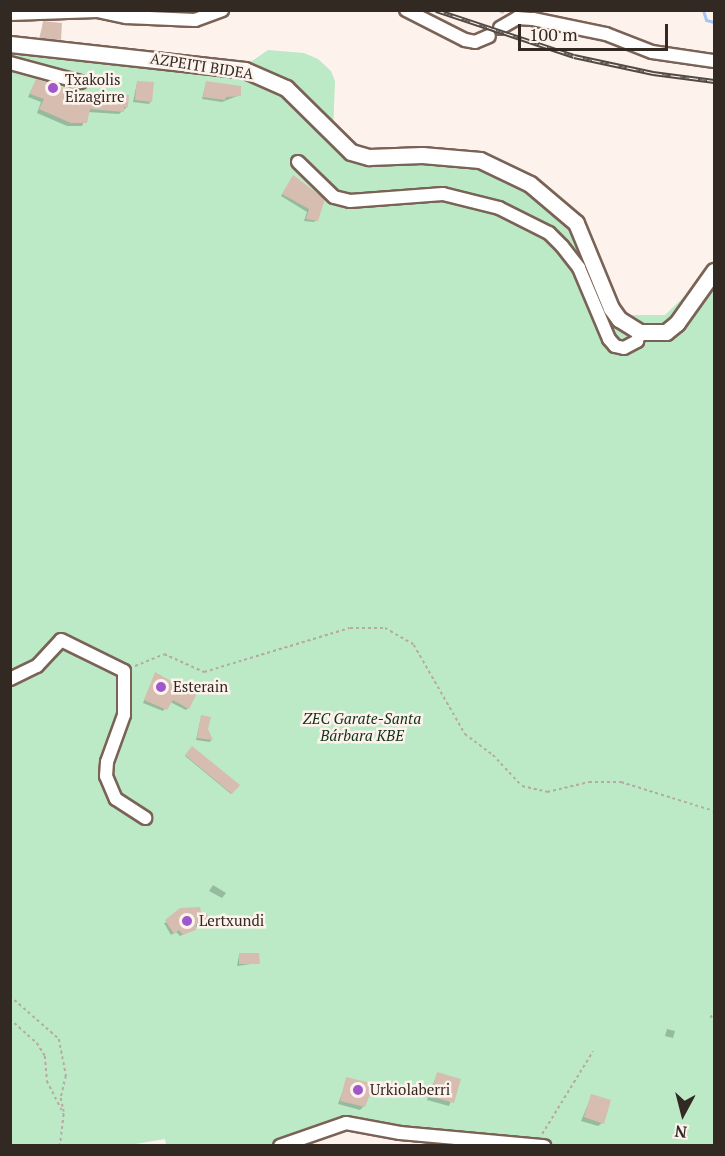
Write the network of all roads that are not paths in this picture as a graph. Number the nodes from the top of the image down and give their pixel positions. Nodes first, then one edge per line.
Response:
1 (222, 10) edge
2 (406, 10) edge
3 (10, 14) edge
4 (500, 28) dead end
5 (489, 36) dead end
6 (10, 44) edge
7 (714, 61) edge
8 (10, 63) edge
9 (80, 82) dead end
10 (298, 162) dead end
11 (714, 271) edge
12 (640, 332) junction
13 (10, 679) edge
14 (145, 818) dead end
15 (541, 1145) edge
16 (280, 1146) edge

1 - 3 street
2 - 5 street
4 - 7 street
6 - 12 main road, AZPEITI BIDEA
8 - 9 street
10 - 12 street
11 - 12 main road
13 - 14 street
15 - 16 street

